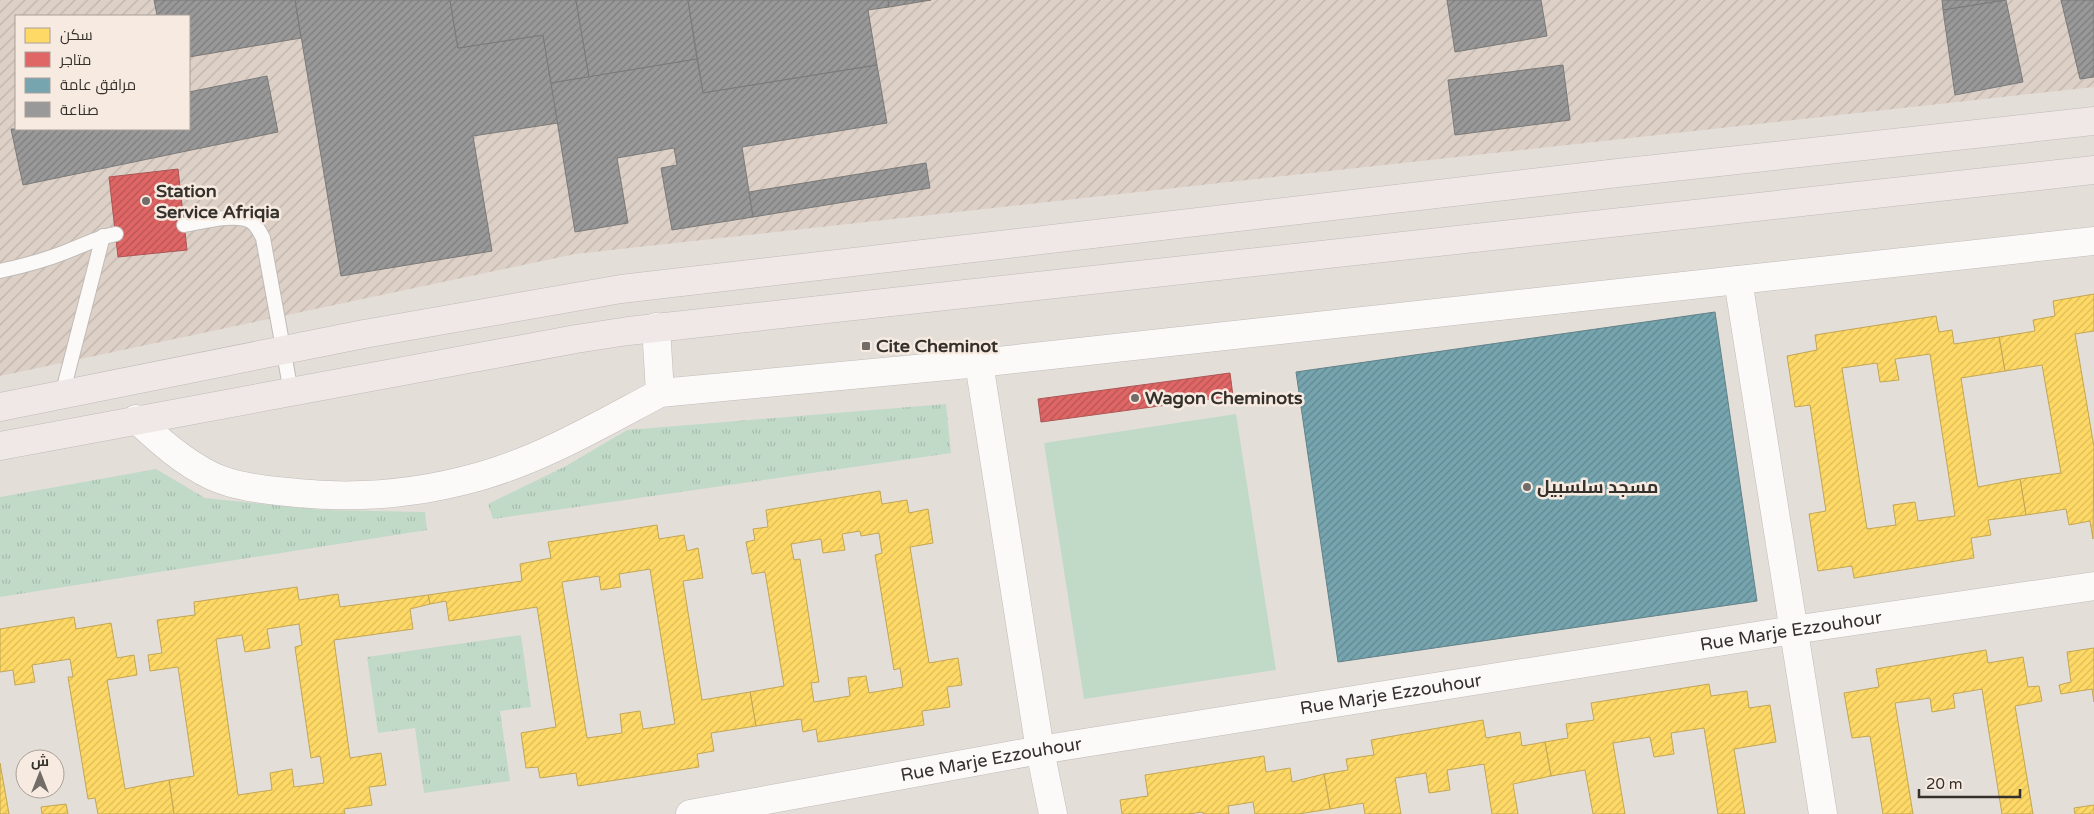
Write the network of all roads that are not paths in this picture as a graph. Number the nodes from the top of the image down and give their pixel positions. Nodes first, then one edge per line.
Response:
1 (2094, 121) edge
2 (2094, 170) edge
3 (184, 225) dead end
4 (2094, 241) edge
5 (0, 271) edge
6 (1738, 280) junction
7 (656, 328) junction
8 (283, 350) junction
9 (979, 363) junction
10 (291, 392) junction
11 (660, 393) junction
12 (62, 395) junction
13 (0, 407) edge
14 (136, 419) junction
15 (0, 446) edge
16 (2094, 586) edge
17 (1793, 630) junction
18 (1040, 750) junction
19 (690, 814) edge
20 (1053, 814) edge
21 (1823, 814) edge

1 - 8 main road
2 - 7 main road
3 - 8 lane
4 - 6 street
5 - 12 lane
6 - 9 street
6 - 17 street
7 - 10 main road
7 - 11 street
8 - 10 lane
8 - 12 main road
9 - 11 street
9 - 18 street
10 - 14 main road
11 - 14 street
12 - 13 main road
14 - 15 main road
16 - 17 street, Rue Marje Ezzouhour
17 - 18 street, Rue Marje Ezzouhour
17 - 21 street
18 - 19 street, Rue Marje Ezzouhour
18 - 20 street

